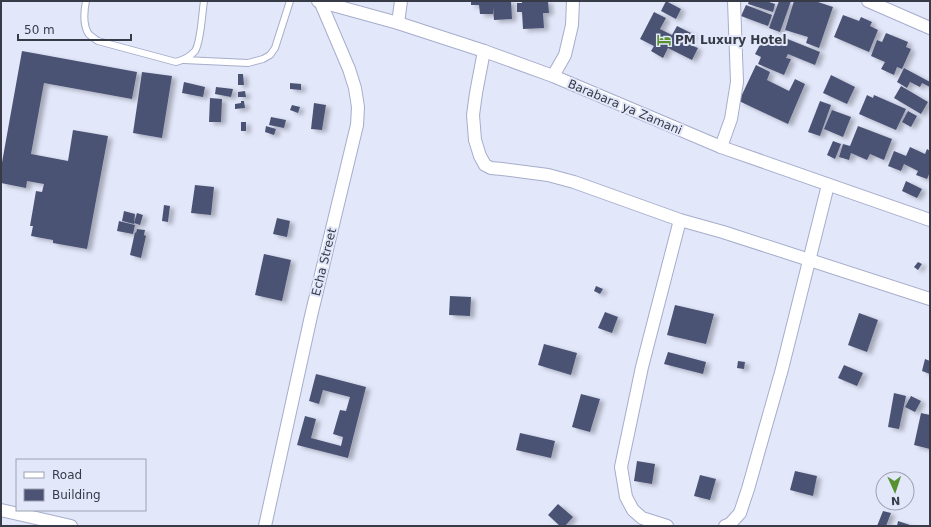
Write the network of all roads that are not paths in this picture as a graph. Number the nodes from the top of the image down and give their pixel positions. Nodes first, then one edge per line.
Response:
1 (86, 1) edge
2 (204, 1) edge
3 (290, 1) edge
4 (319, 1) edge
5 (401, 1) edge
6 (573, 1) edge
7 (734, 1) edge
8 (874, 2) edge
9 (398, 23) junction
10 (930, 28) edge
11 (484, 51) junction
12 (184, 60) junction
13 (552, 76) junction
14 (720, 147) junction
15 (828, 185) junction
16 (680, 220) junction
17 (930, 220) edge
18 (809, 261) junction
19 (930, 299) edge
20 (1, 510) edge
21 (71, 526) edge
22 (265, 526) edge
23 (667, 526) edge
24 (725, 526) edge

1 - 12 lane
2 - 12 lane
3 - 12 lane
4 - 9 street, Barabara ya Zamani
4 - 22 street, Echa Street
5 - 9 street
6 - 13 street
7 - 14 street
8 - 10 street
9 - 11 street, Barabara ya Zamani
11 - 13 street, Barabara ya Zamani
11 - 16 street
13 - 14 street, Barabara ya Zamani
14 - 15 street, Barabara ya Zamani
15 - 17 street, Barabara ya Zamani
15 - 18 street
16 - 18 street
16 - 23 street
18 - 19 street
18 - 24 street
20 - 21 street

